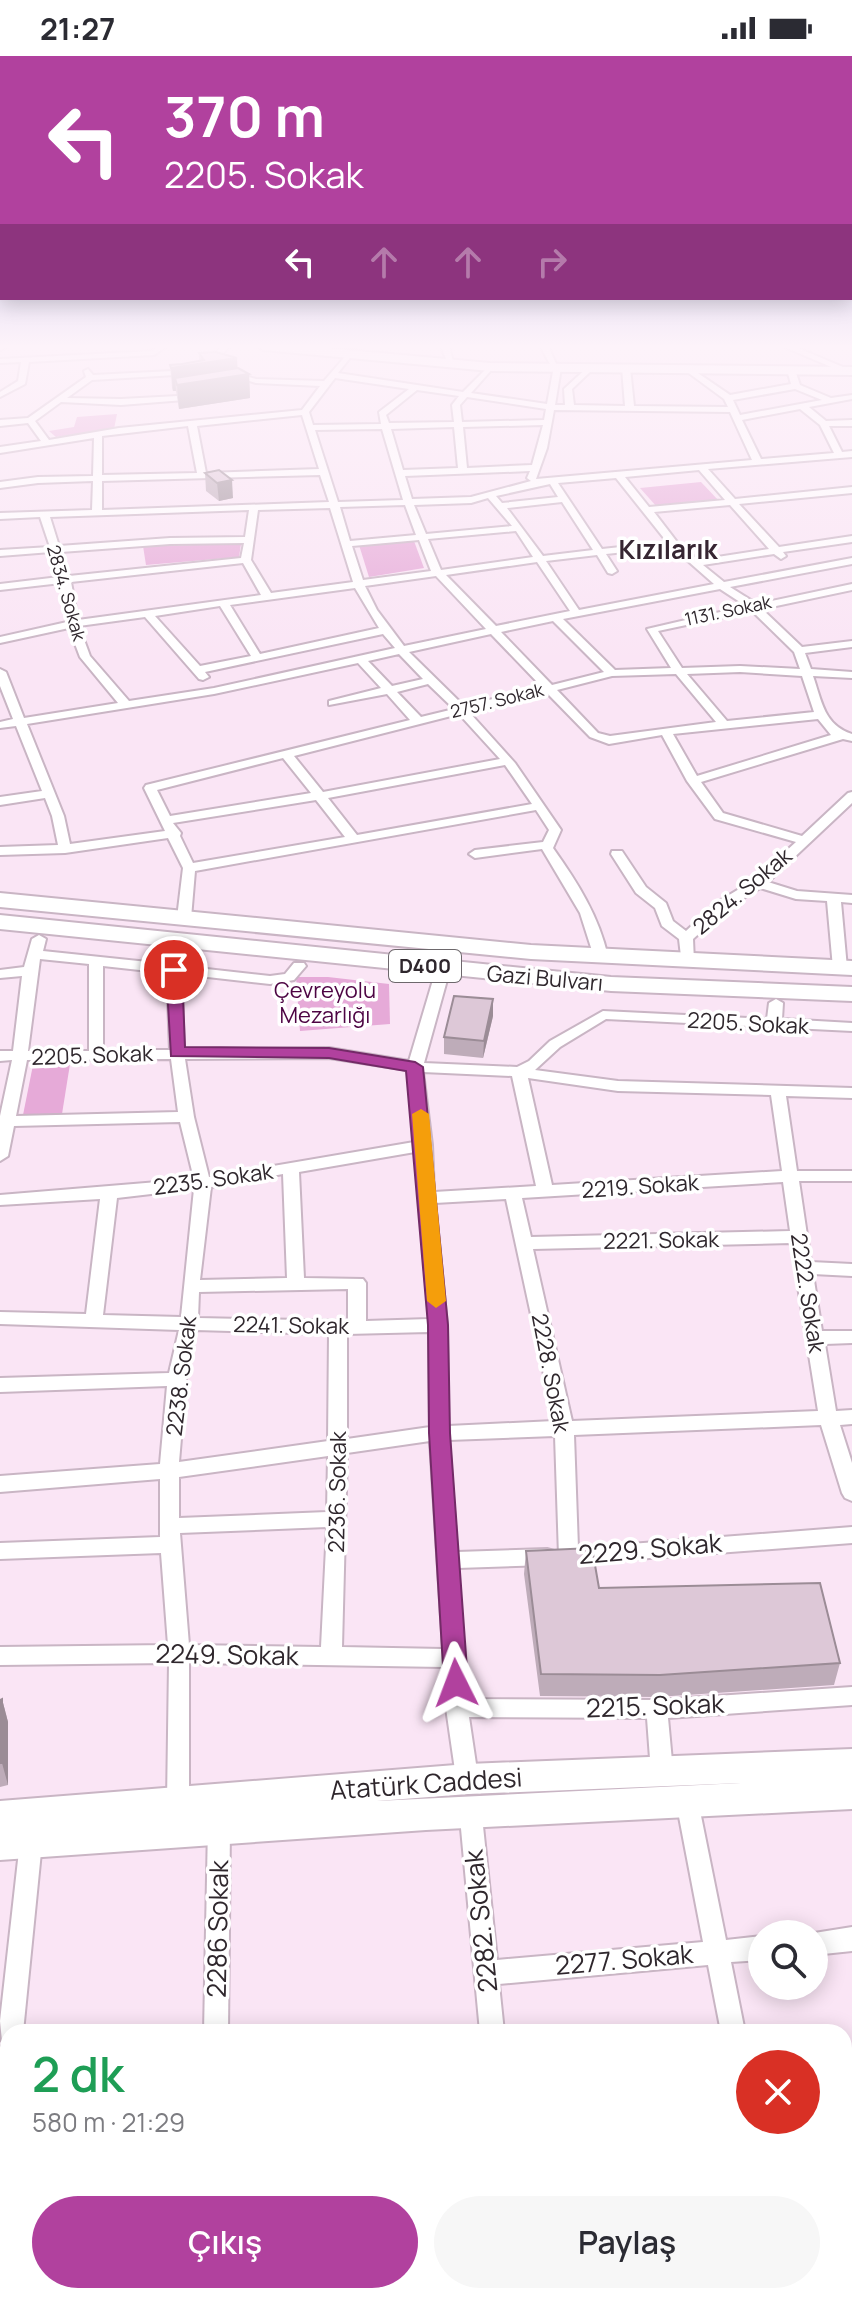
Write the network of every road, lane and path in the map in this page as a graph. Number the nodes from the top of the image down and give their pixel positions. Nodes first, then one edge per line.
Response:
1 (98, 451) edge
2 (197, 451) edge
3 (318, 451) edge
4 (393, 451) edge
5 (461, 451) edge
6 (542, 451) edge
7 (752, 451) edge
8 (837, 451) edge
9 (852, 454) edge
10 (839, 455) junction
11 (758, 463) junction
12 (534, 468) junction
13 (702, 468) junction
14 (463, 470) junction
15 (325, 472) junction
16 (399, 473) junction
17 (619, 475) junction
18 (202, 476) junction
19 (99, 478) junction
20 (552, 480) junction
21 (530, 483) junction
22 (0, 485) edge
23 (852, 490) edge
24 (491, 496) junction
25 (564, 499) junction
26 (408, 502) junction
27 (731, 502) junction
28 (335, 505) junction
29 (499, 506) junction
30 (254, 508) junction
31 (648, 510) junction
32 (97, 512) junction
33 (44, 514) junction
34 (0, 516) edge
35 (519, 528) junction
36 (421, 539) junction
37 (852, 539) edge
38 (247, 540) junction
39 (347, 544) junction
40 (674, 544) junction
41 (54, 550) junction
42 (0, 553) edge
43 (600, 553) junction
44 (775, 553) junction
45 (538, 559) junction
46 (246, 560) junction
47 (852, 561) edge
48 (695, 563) junction
49 (812, 567) junction
50 (612, 571) dead end
51 (439, 574) junction
52 (65, 579) junction
53 (359, 584) junction
54 (0, 587) edge
55 (723, 587) junction
56 (850, 588) edge
57 (268, 597) junction
58 (224, 604) junction
59 (632, 604) junction
60 (753, 606) junction
61 (577, 614) junction
62 (149, 615) junction
63 (556, 618) junction
64 (73, 624) junction
65 (652, 629) junction
66 (387, 630) junction
67 (494, 630) junction
68 (0, 640) edge
69 (852, 644) edge
70 (404, 651) junction
71 (799, 651) junction
72 (257, 657) junction
73 (362, 661) junction
74 (198, 670) junction
75 (678, 670) junction
76 (0, 672) edge
77 (612, 673) junction
78 (805, 673) junction
79 (852, 675) edge
80 (432, 680) junction
81 (549, 689) junction
82 (389, 690) junction
83 (214, 691) junction
84 (333, 703) dead end
85 (126, 705) junction
86 (460, 711) junction
87 (821, 715) junction
88 (418, 721) junction
89 (23, 722) junction
90 (0, 725) edge
91 (724, 725) junction
92 (666, 731) junction
93 (846, 737) edge
94 (286, 754) junction
95 (506, 761) junction
96 (693, 781) junction
97 (48, 794) junction
98 (320, 796) junction
99 (852, 796) edge
100 (0, 801) edge
101 (540, 806) junction
102 (833, 812) junction
103 (852, 815) edge
104 (167, 820) junction
105 (175, 833) junction
106 (354, 839) junction
107 (803, 840) junction
108 (547, 845) junction
109 (65, 849) junction
110 (0, 851) edge
111 (475, 854) dead end
112 (617, 854) dead end
113 (189, 868) junction
114 (759, 883) junction
115 (852, 899) edge
116 (0, 900) edge
117 (834, 900) junction
118 (0, 909) edge
119 (184, 918) junction
120 (0, 922) edge
121 (0, 935) edge
122 (37, 947) junction
123 (686, 950) junction
124 (601, 957) junction
125 (96, 960) junction
126 (174, 961) junction
127 (30, 971) junction
128 (848, 971) edge
129 (0, 974) edge
130 (440, 980) junction
131 (852, 994) edge
132 (852, 1004) edge
133 (775, 1014) junction
134 (852, 1027) edge
135 (177, 1052) junction
136 (96, 1055) junction
137 (0, 1056) edge
138 (20, 1057) junction
139 (415, 1067) junction
140 (519, 1072) junction
141 (778, 1090) junction
142 (852, 1093) edge
143 (186, 1117) junction
144 (4, 1120) edge
145 (424, 1145) junction
146 (0, 1156) edge
147 (291, 1168) junction
148 (790, 1176) junction
149 (852, 1176) edge
150 (203, 1183) junction
151 (545, 1192) junction
152 (109, 1193) junction
153 (513, 1193) junction
154 (428, 1198) junction
155 (0, 1200) edge
156 (798, 1237) junction
157 (524, 1243) junction
158 (803, 1267) junction
159 (852, 1270) edge
160 (296, 1284) junction
161 (191, 1286) junction
162 (0, 1318) edge
163 (94, 1318) junction
164 (189, 1323) junction
165 (438, 1325) junction
166 (348, 1327) junction
167 (852, 1337) edge
168 (815, 1338) junction
169 (177, 1379) junction
170 (0, 1385) edge
171 (828, 1417) junction
172 (852, 1417) edge
173 (564, 1426) junction
174 (439, 1433) junction
175 (338, 1449) junction
176 (169, 1471) junction
177 (0, 1484) edge
178 (852, 1493) edge
179 (337, 1519) junction
180 (852, 1535) edge
181 (169, 1536) junction
182 (0, 1551) edge
183 (569, 1556) junction
184 (449, 1560) junction
185 (179, 1654) junction
186 (0, 1656) edge
187 (331, 1656) junction
188 (455, 1658) junction
189 (852, 1696) edge
190 (457, 1708) junction
191 (657, 1709) junction
192 (852, 1764) edge
193 (662, 1772) junction
194 (469, 1794) junction
195 (852, 1794) edge
196 (687, 1801) junction
197 (178, 1802) junction
198 (0, 1817) edge
199 (219, 1825) junction
200 (16, 1843) edge
201 (852, 1939) edge
202 (828, 1942) edge
203 (748, 1949) edge
204 (718, 1952) junction
205 (486, 1973) junction
206 (11, 2024) edge
207 (216, 2024) edge
208 (491, 2024) edge
209 (732, 2024) edge

1 - 19 street
2 - 18 street
3 - 15 street
4 - 16 street
5 - 14 street
6 - 12 street
7 - 11 street
8 - 10 street
9 - 10 street
10 - 11 street
11 - 13 street
12 - 14 street
12 - 21 street
13 - 17 street
13 - 27 street
14 - 16 street
15 - 18 street
15 - 28 street
16 - 26 street
17 - 20 street
17 - 31 street
18 - 19 street
19 - 22 street
19 - 32 street
20 - 21 street
20 - 25 street
21 - 24 street
23 - 27 street
24 - 26 street
24 - 29 street
25 - 29 street
25 - 43 street
26 - 28 street
26 - 36 street
27 - 31 street
27 - 44 street
28 - 30 street
28 - 39 street
29 - 35 street
30 - 32 street
30 - 38 street
31 - 40 street
32 - 33 street
33 - 34 street
33 - 41 street, 2834. Sokak
35 - 36 street
35 - 45 street
36 - 39 street
36 - 51 street
37 - 44 street
38 - 41 street
38 - 46 street
39 - 53 street
40 - 43 street
40 - 48 street
41 - 42 street
41 - 52 street, 2834. Sokak
43 - 45 street
43 - 50 street
44 - 48 street
44 - 49 street
45 - 51 street
45 - 61 street
46 - 52 street
46 - 57 street
47 - 49 street
48 - 55 street
49 - 55 street
49 - 56 street
51 - 53 street
51 - 67 street
52 - 54 street
52 - 64 street, 2834. Sokak
53 - 57 street
53 - 66 street
55 - 59 street
55 - 60 street
56 - 60 street, 1131. Sokak
57 - 58 street
58 - 62 street
58 - 72 street
59 - 61 street
59 - 65 street
60 - 65 street, 1131. Sokak
60 - 71 street
61 - 63 street
62 - 64 street
62 - 74 street
63 - 67 street
63 - 77 street
64 - 68 street
64 - 85 street, 2834. Sokak
65 - 75 street, 1131. Sokak
66 - 70 street
66 - 72 street
67 - 70 street
67 - 81 street
69 - 71 street
70 - 73 street
70 - 80 street
71 - 78 street
72 - 74 street
73 - 82 street
73 - 83 street
74 - 83 street
75 - 77 street, 2757. Sokak
75 - 78 street, 2757. Sokak
75 - 91 street, 1131. Sokak
76 - 89 street
77 - 81 street, 2757. Sokak
78 - 79 street, 2757. Sokak
78 - 87 street
80 - 82 street
80 - 86 street
81 - 86 street, 2757. Sokak
81 - 92 street
82 - 84 street
82 - 88 street
83 - 85 street
85 - 89 street
86 - 88 street, 2757. Sokak
86 - 95 street
87 - 91 street
87 - 93 street
88 - 94 street, 2757. Sokak
89 - 90 street
89 - 97 street
91 - 92 street
92 - 96 street
93 - 96 street
94 - 98 street
94 - 104 street, 2757. Sokak
95 - 98 street
95 - 101 street
96 - 107 street
97 - 100 street
97 - 109 street
98 - 104 street
98 - 106 street
99 - 102 street, 2824. Sokak
101 - 106 street
101 - 108 street
102 - 103 street
102 - 107 street, 2824. Sokak
104 - 105 street
105 - 109 street
105 - 113 street
106 - 113 street
107 - 114 street, 2824. Sokak
108 - 111 street
108 - 124 street
109 - 110 street
112 - 123 street
113 - 119 street
114 - 117 street
114 - 123 street, 2824. Sokak
115 - 117 street
116 - 119 highway
117 - 128 street
118 - 128 highway, Gazi Bulvarı / D400
119 - 124 highway
120 - 131 highway, Gazi Bulvarı / D400
121 - 122 highway
122 - 125 street
122 - 126 highway
122 - 127 street
123 - 124 highway
123 - 128 highway
125 - 126 street
125 - 136 street
126 - 130 highway
126 - 135 street, 2238. Sokak
127 - 129 street
127 - 138 street
130 - 133 highway
130 - 139 street
132 - 133 highway
133 - 134 street, 2205. Sokak
133 - 140 street, 2205. Sokak
135 - 136 street, 2205. Sokak
135 - 139 street, 2205. Sokak
135 - 143 street, 2238. Sokak
136 - 138 street, 2205. Sokak
137 - 138 street, 2205. Sokak
138 - 144 street
139 - 140 street, 2205. Sokak
139 - 145 street, 2282. Sokak
140 - 141 street, 2205. Sokak
140 - 151 street
141 - 142 street, 2205. Sokak
141 - 148 street, 2222. Sokak
143 - 144 street
143 - 150 street, 2238. Sokak
144 - 146 street
145 - 147 street, 2235. Sokak
145 - 154 street, 2282. Sokak
147 - 150 street, 2235. Sokak
147 - 160 street
148 - 149 street, 2219. Sokak
148 - 151 street, 2219. Sokak
148 - 156 street, 2222. Sokak
150 - 152 street, 2235. Sokak
150 - 161 street, 2238. Sokak
151 - 153 street, 2219. Sokak
152 - 155 street, 2235. Sokak
152 - 163 street
153 - 154 street, 2219. Sokak
153 - 157 street, 2228. Sokak
154 - 165 street, 2282. Sokak
156 - 157 street, 2221. Sokak
156 - 158 street, 2222. Sokak
157 - 173 street, 2228. Sokak
158 - 159 street
158 - 168 street, 2222. Sokak
160 - 161 street
160 - 166 street, 2236. Sokak
161 - 164 street, 2238. Sokak
162 - 163 street, 2241. Sokak
163 - 164 street, 2241. Sokak
164 - 166 street, 2241. Sokak
164 - 169 street, 2238. Sokak
165 - 166 street, 2241. Sokak
165 - 174 street, 2282. Sokak
166 - 175 street, 2236. Sokak
167 - 168 street
168 - 171 street, 2222. Sokak
169 - 170 street
169 - 176 street, 2238. Sokak
171 - 172 street
171 - 173 street
171 - 178 street, 2222. Sokak
173 - 174 street
173 - 183 street, 2228. Sokak
174 - 175 street
174 - 184 street, 2282. Sokak
175 - 176 street
175 - 179 street, 2236. Sokak
176 - 177 street
176 - 181 street, 2238. Sokak
179 - 181 street
179 - 187 street, 2236. Sokak
180 - 183 street, 2229. Sokak
181 - 182 street
181 - 185 street, 2238. Sokak
183 - 184 street, 2229. Sokak
184 - 188 street, 2282. Sokak
185 - 186 street, 2249. Sokak
185 - 187 street, 2249. Sokak
185 - 197 street, 2238. Sokak
187 - 188 street, 2249. Sokak
188 - 190 street, 2282. Sokak
189 - 191 street, 2215. Sokak
190 - 191 street, 2215. Sokak
190 - 194 street, 2282. Sokak
191 - 193 street
192 - 193 main road, Atatürk Caddesi
193 - 194 main road, Atatürk Caddesi
194 - 196 main road, Atatürk Caddesi
194 - 197 main road, Atatürk Caddesi
194 - 199 main road, Atatürk Caddesi
194 - 205 street, 2282. Sokak
195 - 196 main road, Atatürk Caddesi
196 - 204 street
197 - 198 main road, Atatürk Caddesi
199 - 200 main road, Atatürk Caddesi
199 - 207 street, 2286 Sokak
200 - 206 street
201 - 202 street
203 - 204 street, 2277. Sokak
204 - 205 street, 2277. Sokak
204 - 209 street
205 - 208 street, 2282. Sokak

